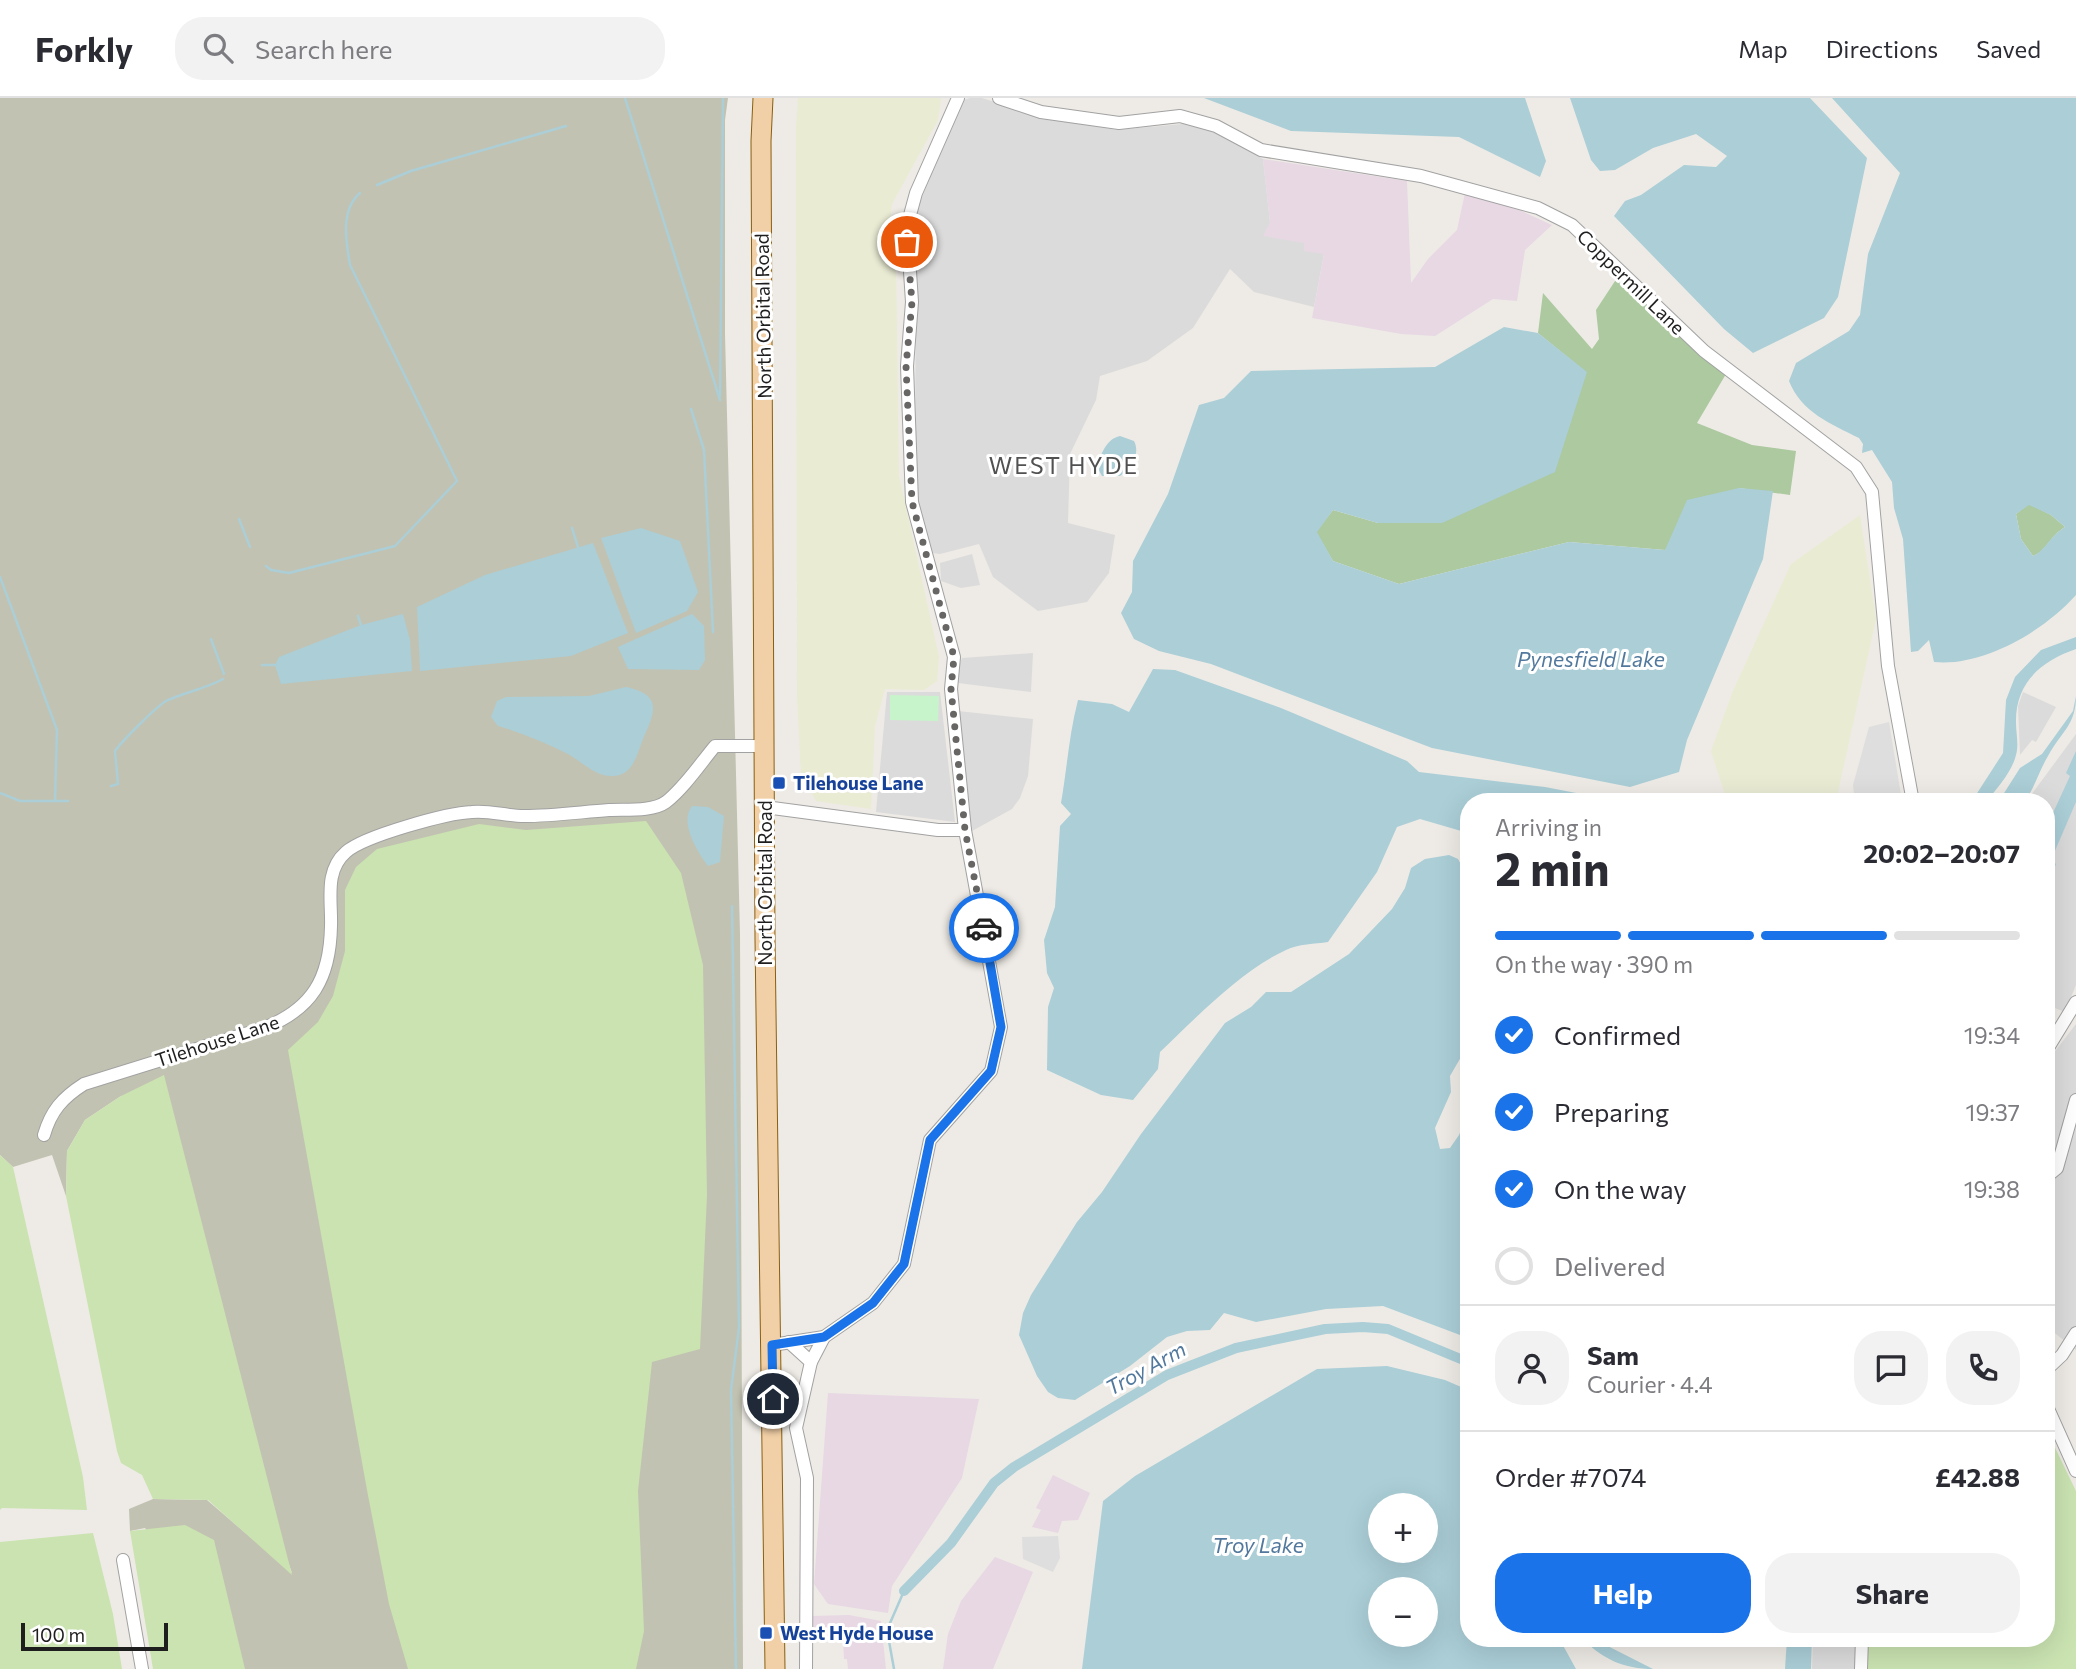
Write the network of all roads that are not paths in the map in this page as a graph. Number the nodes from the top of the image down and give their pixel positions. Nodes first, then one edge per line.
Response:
1 (763, 98) edge
2 (958, 98) edge
3 (999, 98) edge
4 (764, 746) junction
5 (1911, 793) edge
6 (765, 807) junction
7 (965, 830) junction
8 (2076, 1002) edge
9 (2055, 1036) edge
10 (2076, 1100) edge
11 (44, 1135) dead end
12 (2055, 1170) edge
13 (2076, 1333) edge
14 (824, 1337) junction
15 (780, 1343) junction
16 (811, 1362) junction
17 (2055, 1362) edge
18 (2055, 1424) edge
19 (2076, 1471) edge
20 (123, 1560) dead end
21 (1862, 1647) edge
22 (142, 1669) edge
23 (775, 1669) edge
24 (806, 1669) edge
25 (1861, 1669) edge

1 - 4 main road, North Orbital Road
2 - 7 street
3 - 5 street, Coppermill Lane
4 - 6 main road, North Orbital Road
4 - 11 street, Tilehouse Lane
6 - 7 street
6 - 15 main road, North Orbital Road
7 - 14 street
8 - 9 street
10 - 12 street
13 - 17 street
14 - 15 street
14 - 16 street
15 - 16 street
15 - 23 main road, North Orbital Road
16 - 24 street
18 - 19 street
20 - 22 street
21 - 25 street

